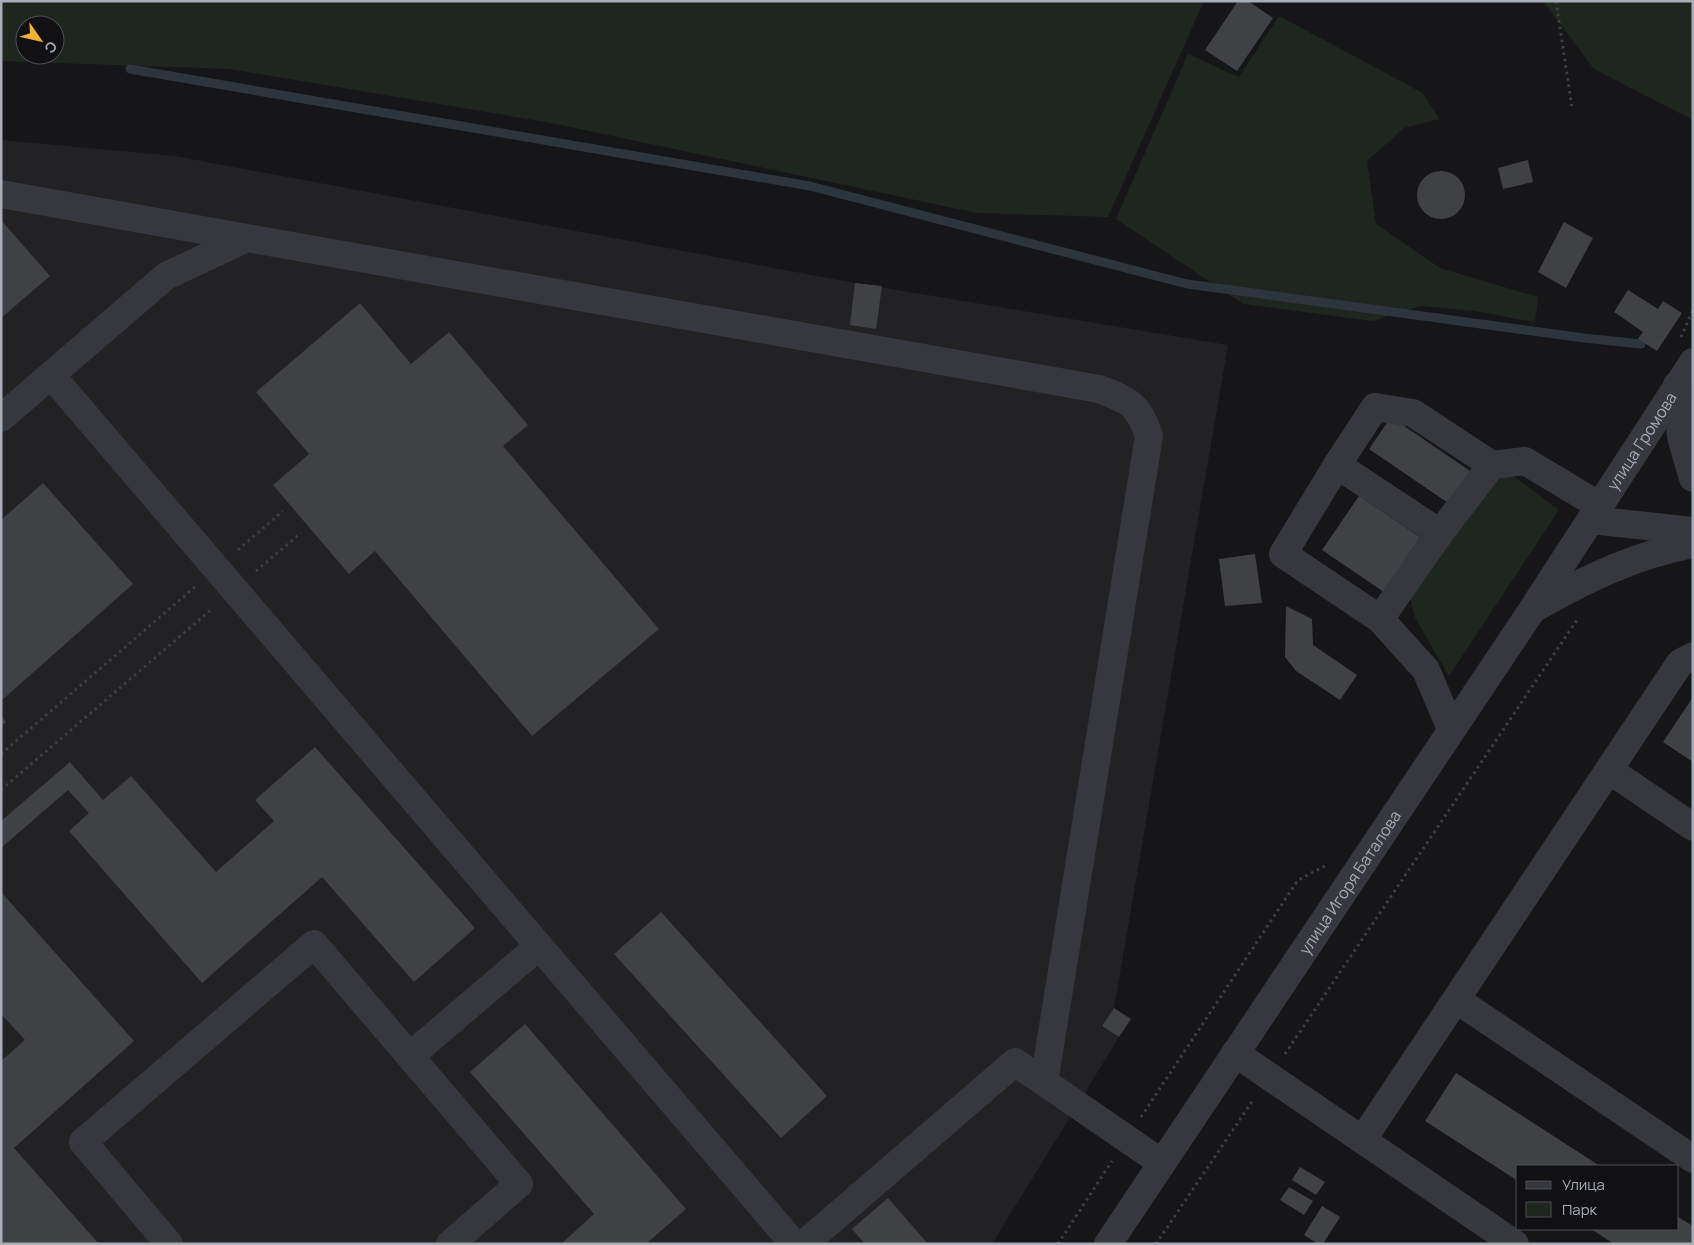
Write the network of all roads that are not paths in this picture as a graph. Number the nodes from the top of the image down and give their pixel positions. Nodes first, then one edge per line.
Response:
1 (1, 194) edge
2 (247, 238) junction
3 (1686, 352) edge
4 (51, 375) junction
5 (1678, 385) junction
6 (1, 418) edge
7 (1337, 465) junction
8 (1492, 465) junction
9 (1693, 478) edge
10 (1596, 513) junction
11 (1693, 531) edge
12 (1440, 533) junction
13 (1693, 544) edge
14 (1532, 610) junction
15 (1380, 619) junction
16 (1693, 656) edge
17 (1451, 729) junction
18 (1609, 770) junction
19 (1693, 826) edge
20 (539, 946) junction
21 (1457, 1000) junction
22 (1235, 1053) junction
23 (410, 1056) junction
24 (1044, 1082) junction
25 (1362, 1139) junction
26 (1693, 1160) edge
27 (1162, 1163) junction
28 (170, 1244) edge
29 (450, 1244) edge
30 (794, 1244) edge
31 (804, 1244) edge
32 (1108, 1244) edge
33 (1515, 1244) edge

1 - 2 street
2 - 4 street
2 - 24 street
3 - 5 street, улица Громова
4 - 6 street
4 - 20 street
5 - 9 street
5 - 10 street, улица Громова
7 - 8 street
7 - 12 street
7 - 15 street
8 - 10 street
8 - 12 street
10 - 11 street
10 - 14 street, улица Игоря Баталова
12 - 15 street
13 - 14 street
14 - 17 street, улица Игоря Баталова
15 - 17 street
16 - 18 street
17 - 22 street, улица Игоря Баталова
18 - 19 street
18 - 21 street
20 - 23 street
20 - 30 street
21 - 25 street
21 - 26 street
22 - 25 street
22 - 27 street, улица Игоря Баталова
23 - 28 street
23 - 29 street
24 - 27 street
24 - 31 street
25 - 33 street
27 - 32 street, улица Игоря Баталова

